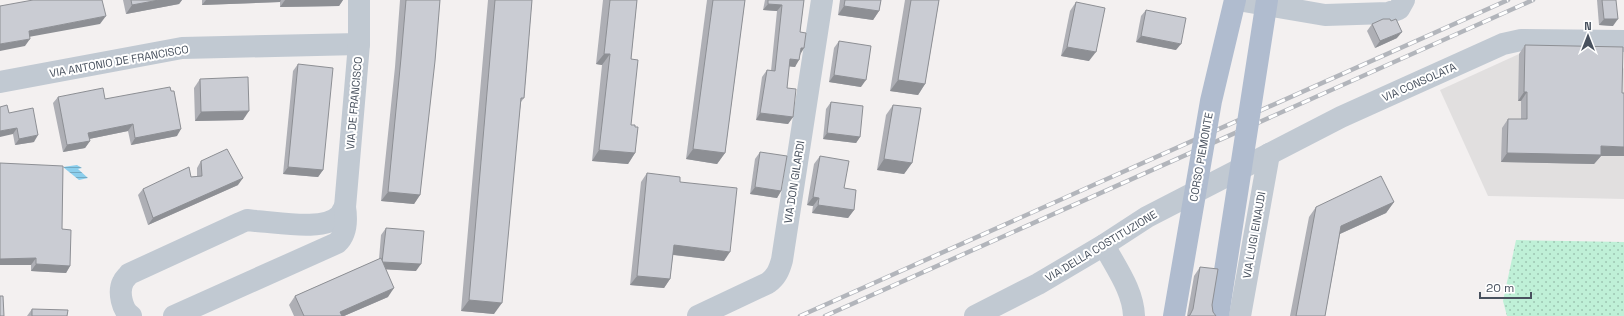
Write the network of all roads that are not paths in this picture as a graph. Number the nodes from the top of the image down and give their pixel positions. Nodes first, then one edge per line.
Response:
1 (360, 0) edge
2 (822, 0) edge
3 (1236, 0) edge
4 (1404, 0) edge
5 (1276, 2) edge
6 (1624, 41) edge
7 (359, 44) junction
8 (0, 82) edge
9 (1269, 154) junction
10 (1228, 175) joint
11 (345, 207) junction
12 (1104, 246) junction
13 (131, 316) edge
14 (174, 316) edge
15 (698, 316) edge
16 (975, 316) edge
17 (1134, 316) edge
18 (1174, 316) edge
19 (1218, 316) edge
20 (1240, 316) edge

1 - 7 street, VIA DE FRANCISCO
2 - 15 street, VIA DON GILARDI
3 - 5 street
3 - 18 main road, CORSO PIEMONTE, bridge
4 - 5 street
5 - 19 main road, bridge
6 - 9 street, VIA CONSOLATA
7 - 8 street, VIA ANTONIO DE FRANCISCO
7 - 11 street, VIA DE FRANCISCO
9 - 10 street, VIA CONSOLATA
9 - 20 street, VIA LUIGI EINAUDI
10 - 12 street, VIA DELLA COSTITUZIONE
11 - 13 street
11 - 14 street, VIA DE FRANCISCO
12 - 16 street, VIA DELLA COSTITUZIONE
12 - 17 street

